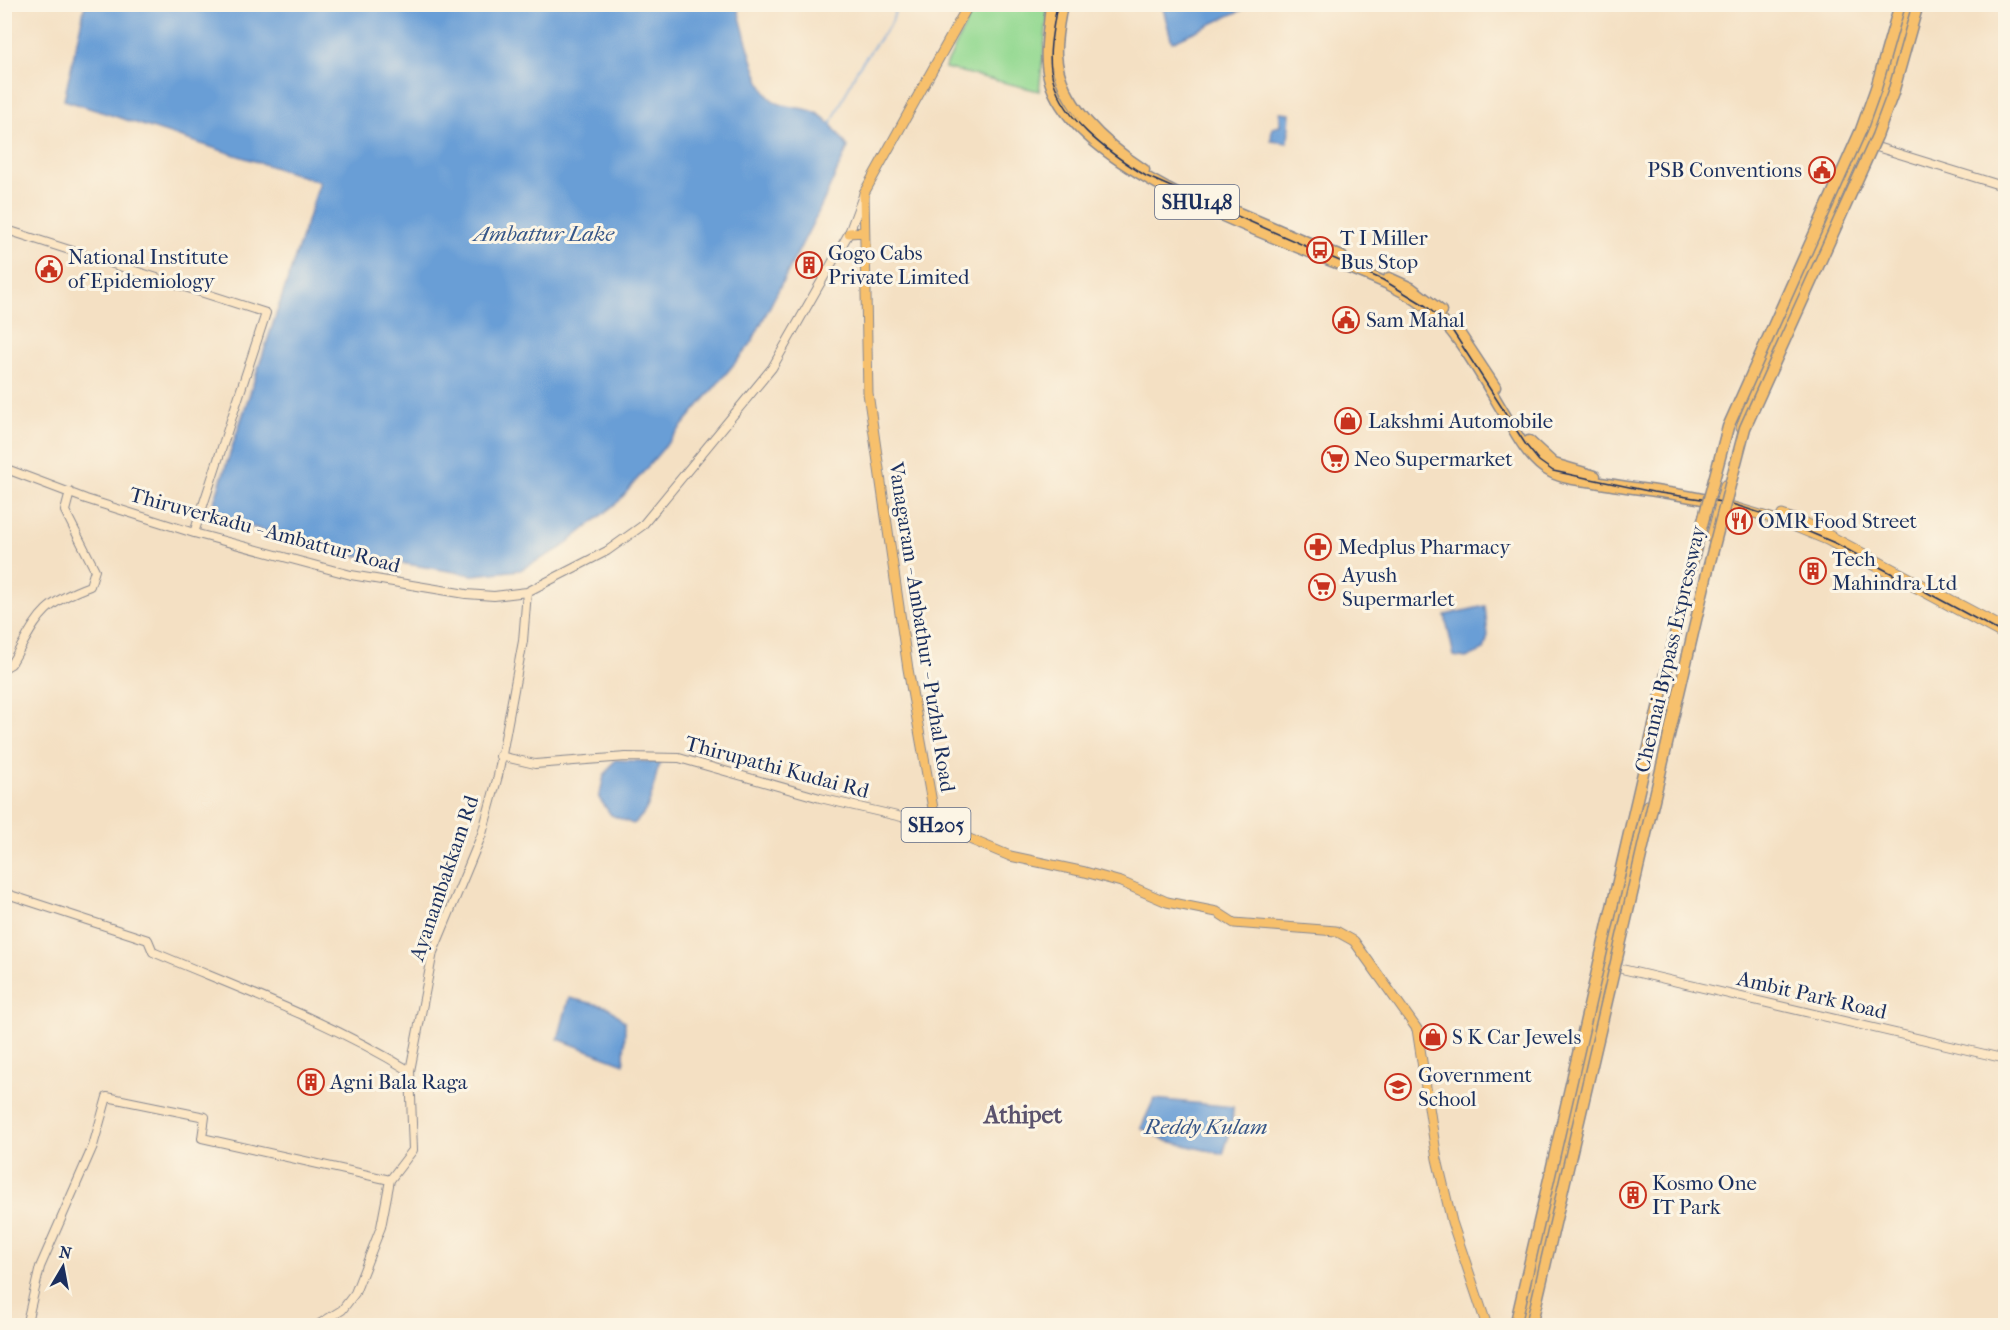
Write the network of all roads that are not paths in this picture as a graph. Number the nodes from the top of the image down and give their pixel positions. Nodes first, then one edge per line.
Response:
1 (969, 4) edge
2 (1051, 4) edge
3 (1062, 4) edge
4 (1902, 4) edge
5 (1910, 4) edge
6 (1918, 4) edge
7 (1863, 143) junction
8 (2006, 187) edge
9 (864, 193) junction
10 (4, 229) edge
11 (864, 232) junction
12 (849, 233) junction
13 (4, 468) edge
14 (70, 492) junction
15 (1716, 499) junction
16 (194, 533) junction
17 (1875, 564) junction
18 (527, 592) junction
19 (2006, 628) edge
20 (2006, 636) edge
21 (4, 668) edge
22 (500, 756) junction
23 (936, 825) junction
24 (4, 893) edge
25 (1606, 965) junction
26 (2006, 1059) edge
27 (410, 1071) junction
28 (390, 1180) junction
29 (26, 1326) edge
30 (316, 1326) edge
31 (1487, 1326) edge
32 (1516, 1326) edge
33 (1524, 1326) edge
34 (1531, 1326) edge

1 - 9 main road, Vanagaram - Ambathur - Puzhal Road / SH205
2 - 15 highway, SHU148
3 - 15 highway, SHU148
4 - 7 main road
4 - 32 highway, Chennai Bypass Expressway, bridge
5 - 7 main road
6 - 34 highway, Chennai Bypass Expressway, bridge
7 - 8 street
7 - 15 main road
9 - 11 main road, Vanagaram - Ambathur - Puzhal Road / SH205
9 - 12 street, Thiruverkadu - Ambattur Road
10 - 16 street
11 - 12 main road
11 - 23 main road, Vanagaram - Ambathur - Puzhal Road / SH205
12 - 18 street, Thiruverkadu - Ambattur Road
13 - 14 street, Thiruverkadu - Ambattur Road
14 - 16 street, Thiruverkadu - Ambattur Road
14 - 21 street
15 - 17 main road, SHU148
15 - 25 main road
16 - 18 street, Thiruverkadu - Ambattur Road
17 - 19 main road, SHU148
17 - 20 main road, SHU148
18 - 22 street, Ayanambakkam Rd
22 - 23 street, Thirupathi Kudai Rd
22 - 27 street, Ayanambakkam Rd
23 - 31 main road, SH205
24 - 27 street
25 - 26 street, Ambit Park Road
25 - 32 main road
25 - 33 main road
27 - 28 street, Ayanambakkam Rd
28 - 29 street
28 - 30 street, Ayanambakkam Rd

